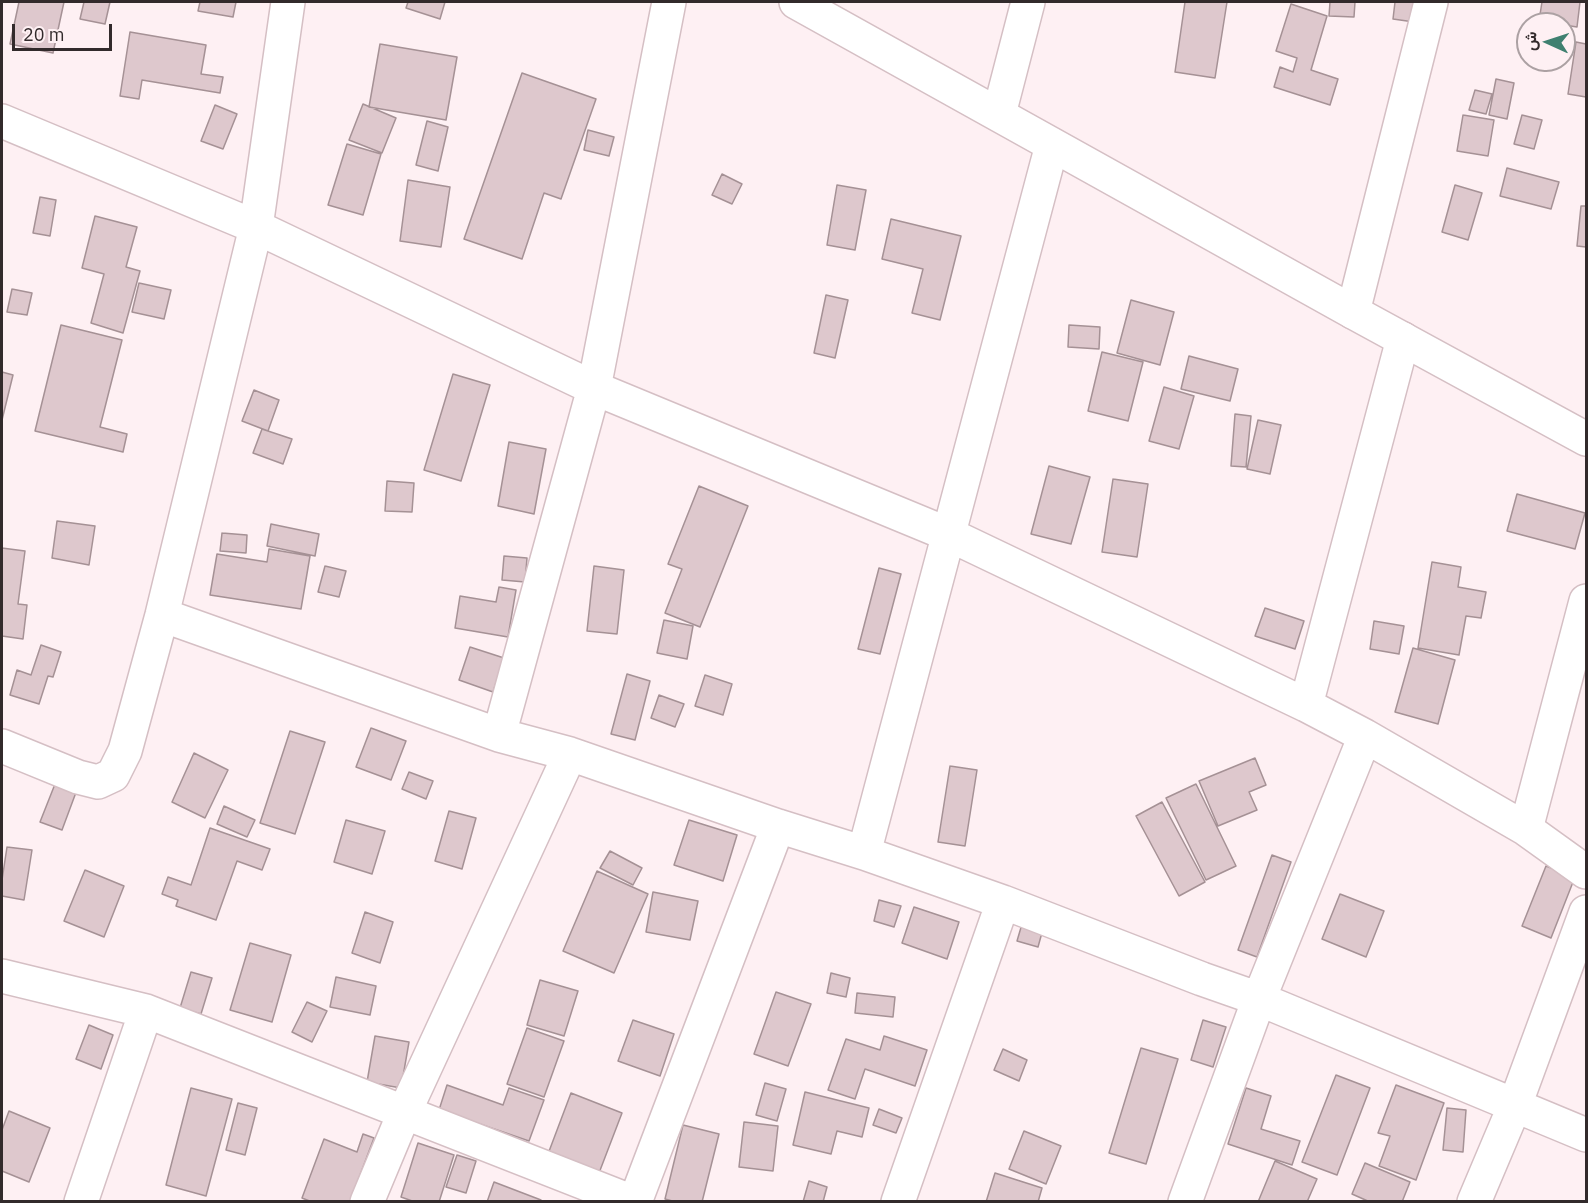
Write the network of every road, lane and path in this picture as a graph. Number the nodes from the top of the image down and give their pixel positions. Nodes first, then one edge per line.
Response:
1 (288, 2) edge
2 (669, 2) edge
3 (796, 2) edge
4 (1028, 2) edge
5 (1431, 2) edge
6 (999, 114) junction
7 (2, 122) edge
8 (1053, 145) junction
9 (256, 227) junction
10 (1353, 312) junction
11 (1403, 339) junction
12 (594, 388) junction
13 (1587, 439) edge
14 (950, 535) junction
15 (1587, 601) edge
16 (162, 615) junction
17 (1306, 705) junction
18 (499, 735) junction
19 (1365, 736) junction
20 (2, 746) edge
21 (570, 754) junction
22 (778, 826) junction
23 (1526, 829) junction
24 (864, 853) junction
25 (1587, 872) edge
26 (1003, 902) junction
27 (1587, 912) edge
28 (2, 976) edge
29 (1259, 999) junction
30 (146, 1011) junction
31 (1515, 1105) junction
32 (405, 1112) junction
33 (1587, 1135) edge
34 (81, 1202) edge
35 (367, 1202) edge
36 (634, 1202) edge
37 (898, 1202) edge
38 (1185, 1202) edge
39 (1474, 1202) edge

1 - 9 street
2 - 12 street
3 - 6 street
4 - 6 street
5 - 10 street
6 - 8 street
7 - 9 street
8 - 10 street
8 - 14 street
9 - 12 street
9 - 16 street
10 - 11 street
11 - 13 street
11 - 17 street
12 - 14 street
12 - 18 street
14 - 17 street
14 - 24 street
15 - 23 street
16 - 18 street
16 - 20 street
17 - 19 street
18 - 21 street
19 - 23 street
19 - 29 street
21 - 22 street
21 - 32 street
22 - 24 street
22 - 36 street
23 - 25 street
24 - 26 street
26 - 29 street
26 - 37 street
27 - 31 street
28 - 30 street
29 - 31 street
29 - 38 street
30 - 32 street
30 - 34 street
31 - 33 street
31 - 39 street
32 - 35 street
32 - 36 street

